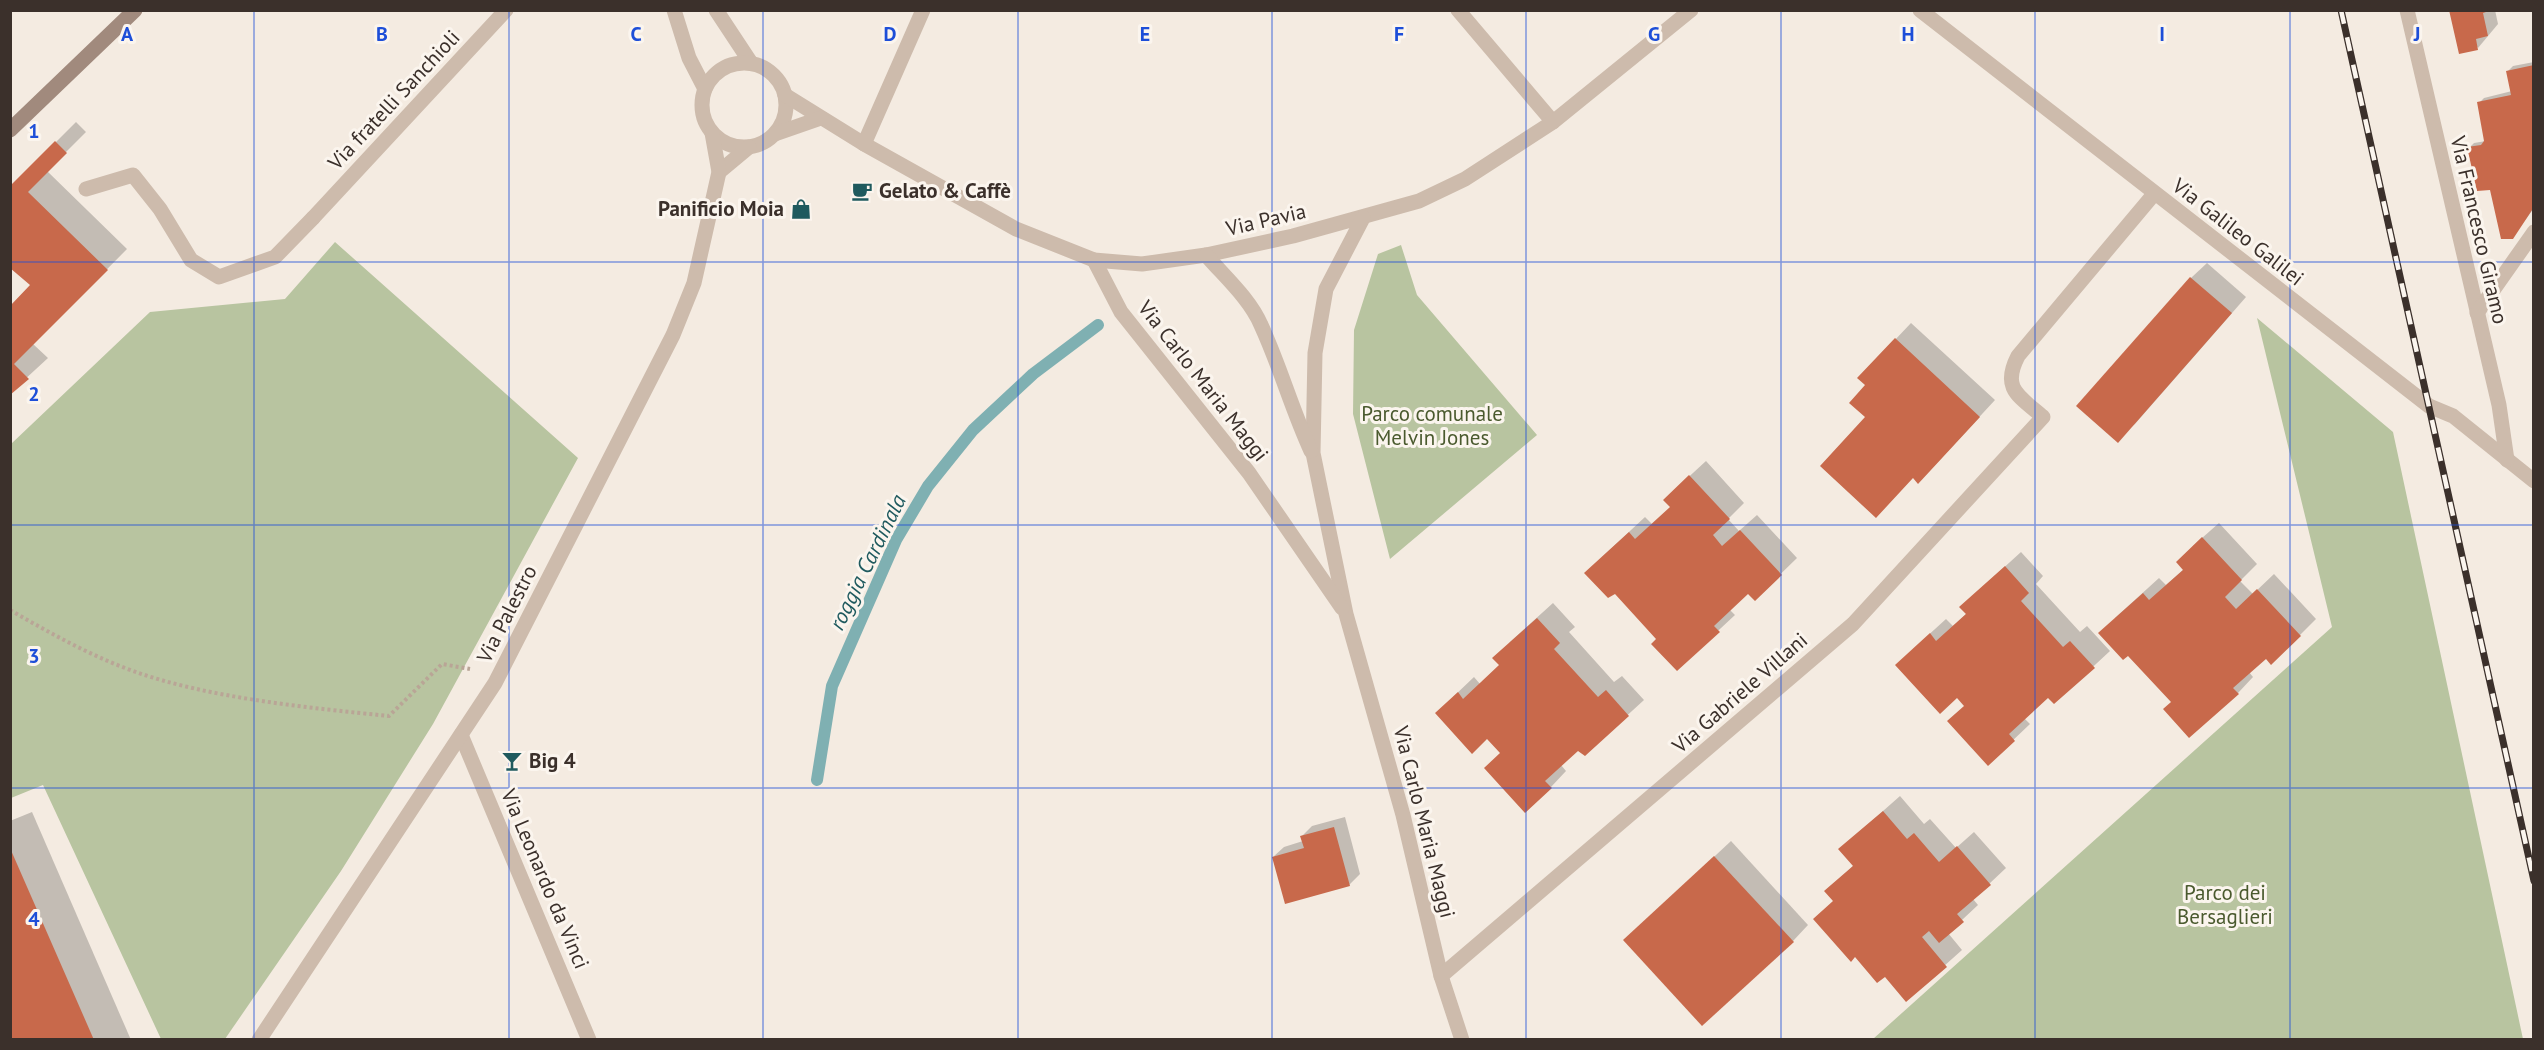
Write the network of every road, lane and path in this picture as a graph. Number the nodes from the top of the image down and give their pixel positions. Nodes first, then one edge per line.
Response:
1 (135, 10) edge
2 (506, 10) edge
3 (674, 10) edge
4 (716, 10) edge
5 (923, 10) edge
6 (1458, 10) edge
7 (1691, 10) edge
8 (1920, 10) edge
9 (2407, 10) edge
10 (751, 63) junction
11 (705, 89) junction
12 (785, 95) junction
13 (821, 118) junction
14 (1553, 122) junction
15 (10, 130) edge
16 (712, 133) junction
17 (775, 134) junction
18 (864, 144) junction
19 (749, 147) junction
20 (719, 172) junction
21 (86, 189) dead end
22 (2154, 194) junction
23 (1363, 218) junction
24 (2534, 232) edge
25 (1206, 255) junction
26 (1094, 260) junction
27 (2477, 313) junction
28 (1313, 453) junction
29 (2506, 460) junction
30 (2534, 481) edge
31 (10, 610) edge
32 (1346, 614) junction
33 (495, 683) junction
34 (461, 735) junction
35 (1441, 976) junction
36 (259, 1040) edge
37 (590, 1040) edge
38 (1462, 1040) edge

1 - 15 street
2 - 21 street, Via fratelli Sanchioli
3 - 11 street
4 - 10 street
5 - 18 street
6 - 14 street
7 - 14 street, Via Pavia
8 - 22 street, Via Galileo Galilei
9 - 27 street, Via Francesco Giramo
10 - 11 street
10 - 12 street
11 - 16 street
12 - 13 street, Via Pavia
12 - 17 street
13 - 17 street
13 - 18 street, Via Pavia
14 - 23 street, Via Pavia
16 - 19 street
16 - 20 street, Via Palestro
17 - 19 street
18 - 26 street, Via Pavia
19 - 20 street
20 - 33 street, Via Palestro
22 - 29 street, Via Galileo Galilei
22 - 35 street, Via Gabriele Villani
23 - 25 street, Via Pavia
23 - 28 street, Via Carlo Maria Maggi
24 - 27 street
25 - 26 street, Via Pavia
25 - 28 street, Via Carlo Maria Maggi
26 - 32 street, Via Carlo Maria Maggi
27 - 29 street, Via Francesco Giramo
28 - 32 street, Via Carlo Maria Maggi
29 - 30 street, Via Galileo Galilei
31 - 33 path
32 - 35 street, Via Carlo Maria Maggi
33 - 34 street, Via Palestro
34 - 36 street, Via Palestro
34 - 37 street, Via Leonardo da Vinci
35 - 38 street, Via Carlo Maria Maggi

